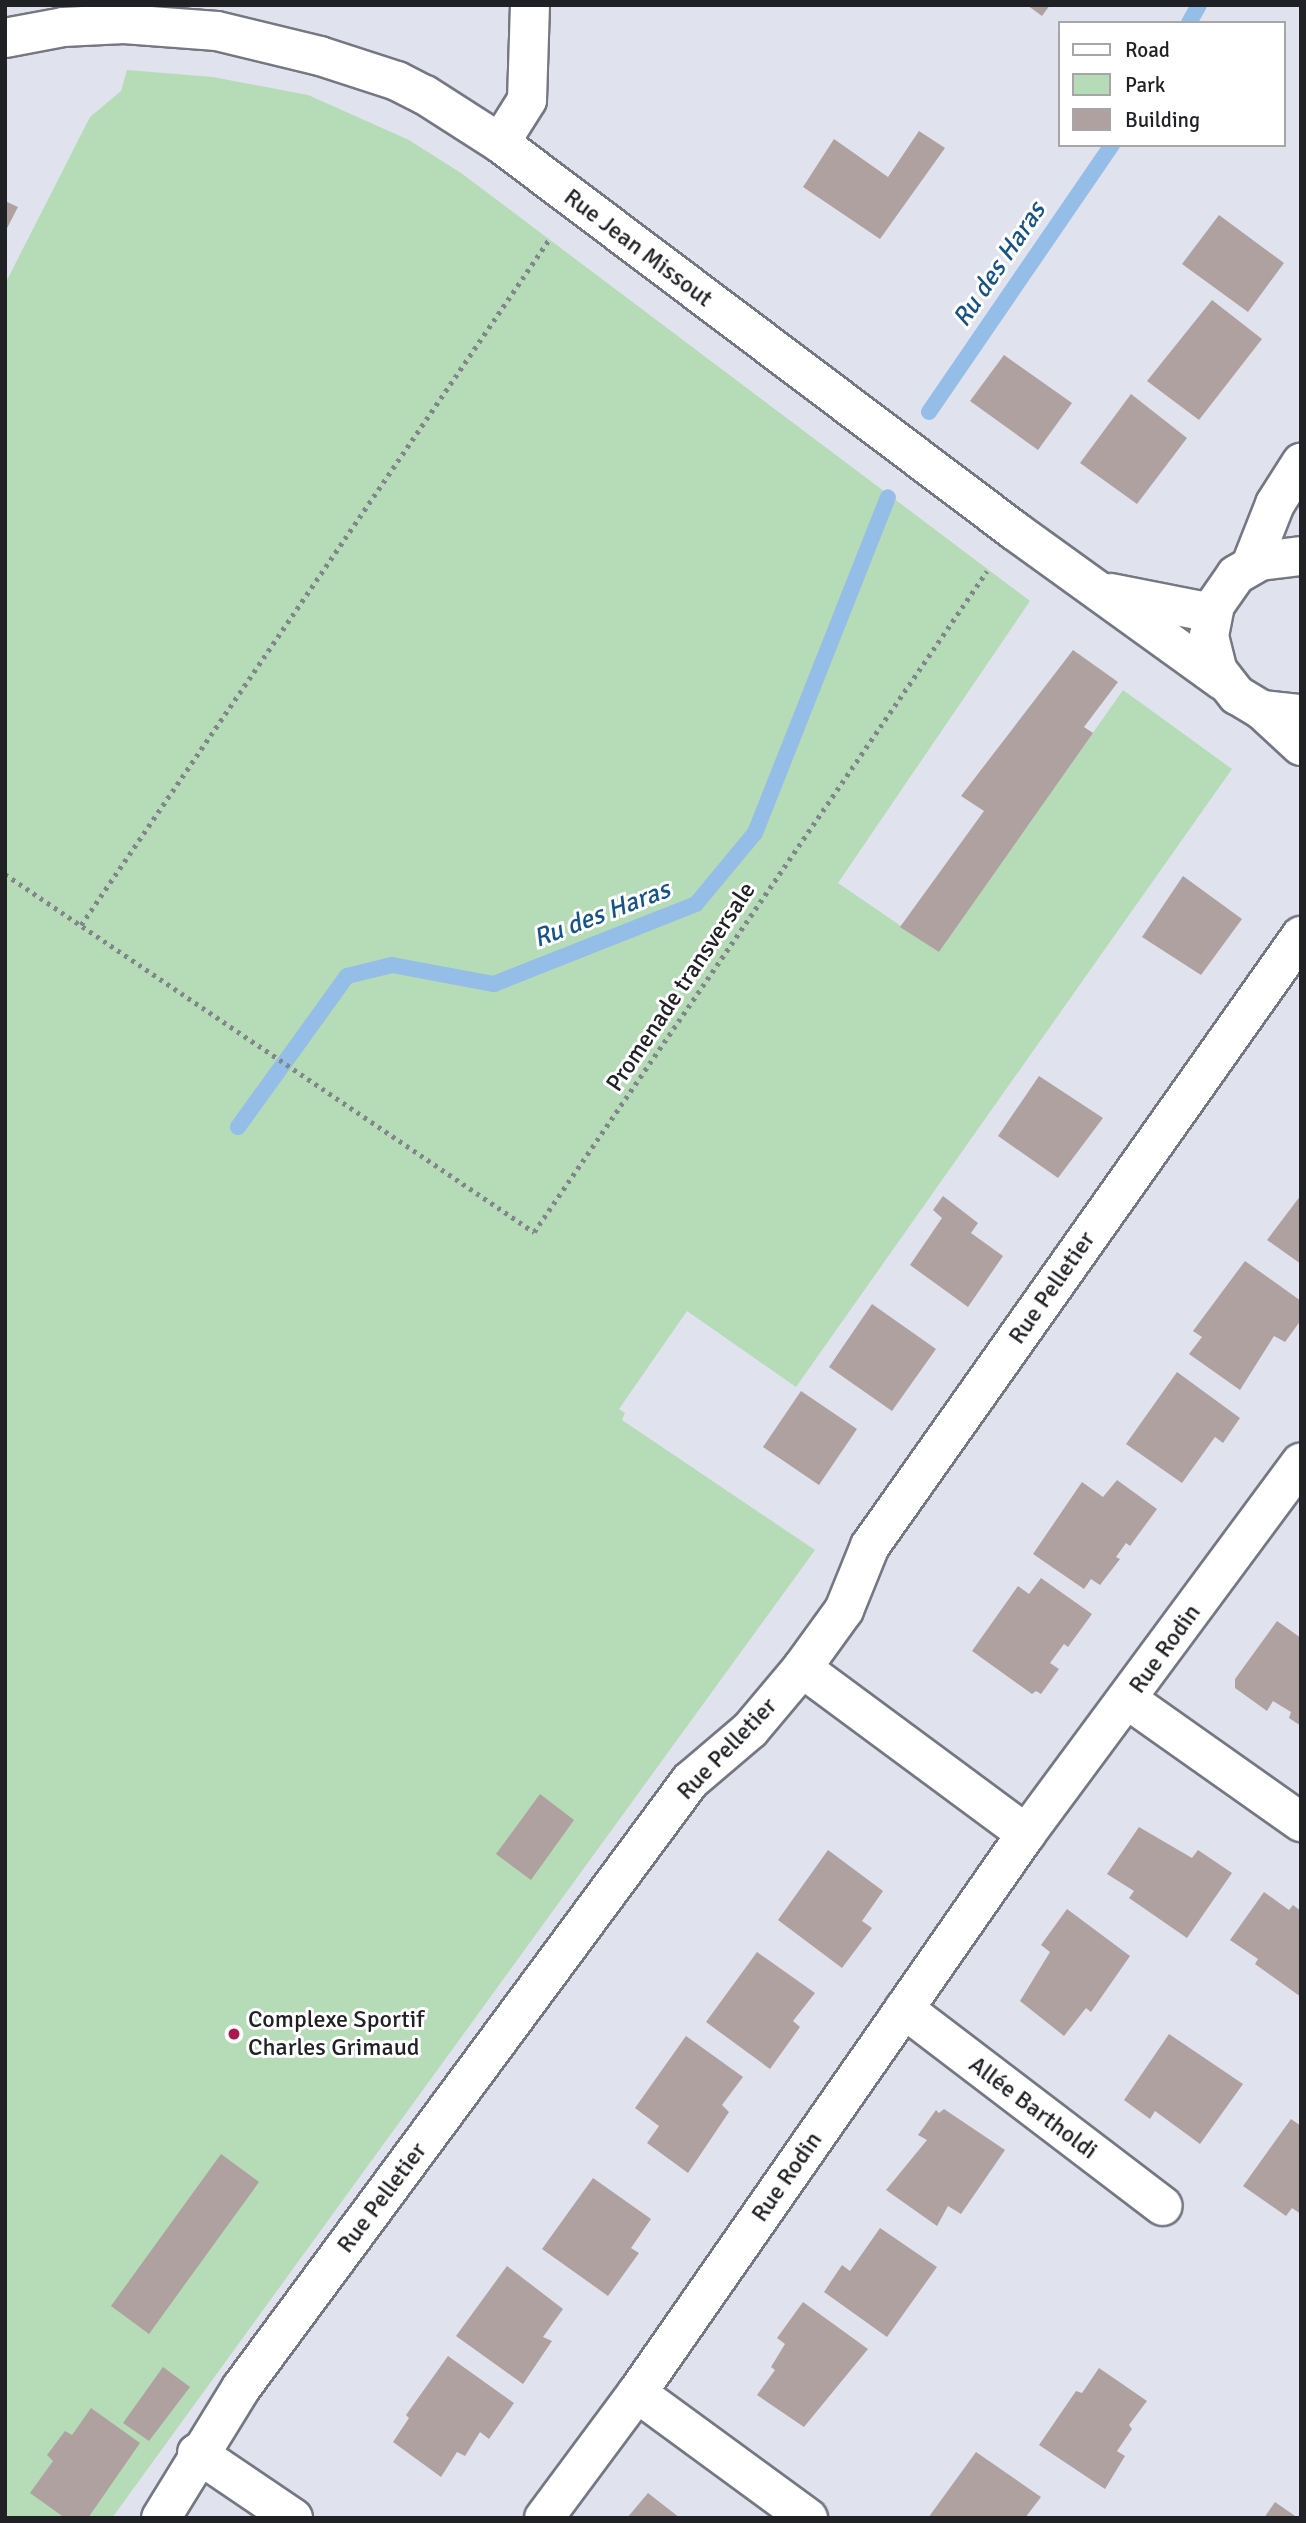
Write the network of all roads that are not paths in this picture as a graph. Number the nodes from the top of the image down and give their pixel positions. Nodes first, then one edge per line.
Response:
1 (530, 5) edge
2 (109, 15) edge
3 (5, 38) edge
4 (500, 143) junction
5 (1301, 463) edge
6 (1301, 556) edge
7 (1251, 565) junction
8 (1099, 590) junction
9 (1212, 613) junction
10 (1223, 681) junction
11 (1262, 710) junction
12 (1301, 714) edge
13 (1301, 746) edge
14 (1301, 936) edge
15 (1301, 1463) edge
16 (802, 1668) junction
17 (1128, 1700) junction
18 (1301, 1822) edge
19 (1026, 1834) junction
20 (904, 2009) junction
21 (1163, 2206) dead end
22 (636, 2393) junction
23 (197, 2453) junction
24 (161, 2518) edge
25 (293, 2518) edge
26 (544, 2518) edge
27 (808, 2518) edge

1 - 4 street
2 - 3 street, Rue Jean Missout
2 - 4 street, Rue Jean Missout
4 - 8 street, Rue Jean Missout
5 - 7 street
6 - 7 street
7 - 9 street
8 - 9 street, Rue Jean Missout
8 - 10 street, Rue Jean Missout
9 - 10 street
10 - 11 street, Rue Jean Missout
11 - 12 street
11 - 13 street
14 - 16 street, Rue Pelletier
15 - 17 street, Rue Rodin
16 - 19 street
16 - 23 street, Rue Pelletier
17 - 18 street
17 - 19 street, Rue Rodin
19 - 20 street, Rue Rodin
20 - 21 street, Allée Bartholdi
20 - 22 street, Rue Rodin
22 - 26 street, Rue Rodin
22 - 27 street
23 - 24 street, Rue Pelletier
23 - 25 street

